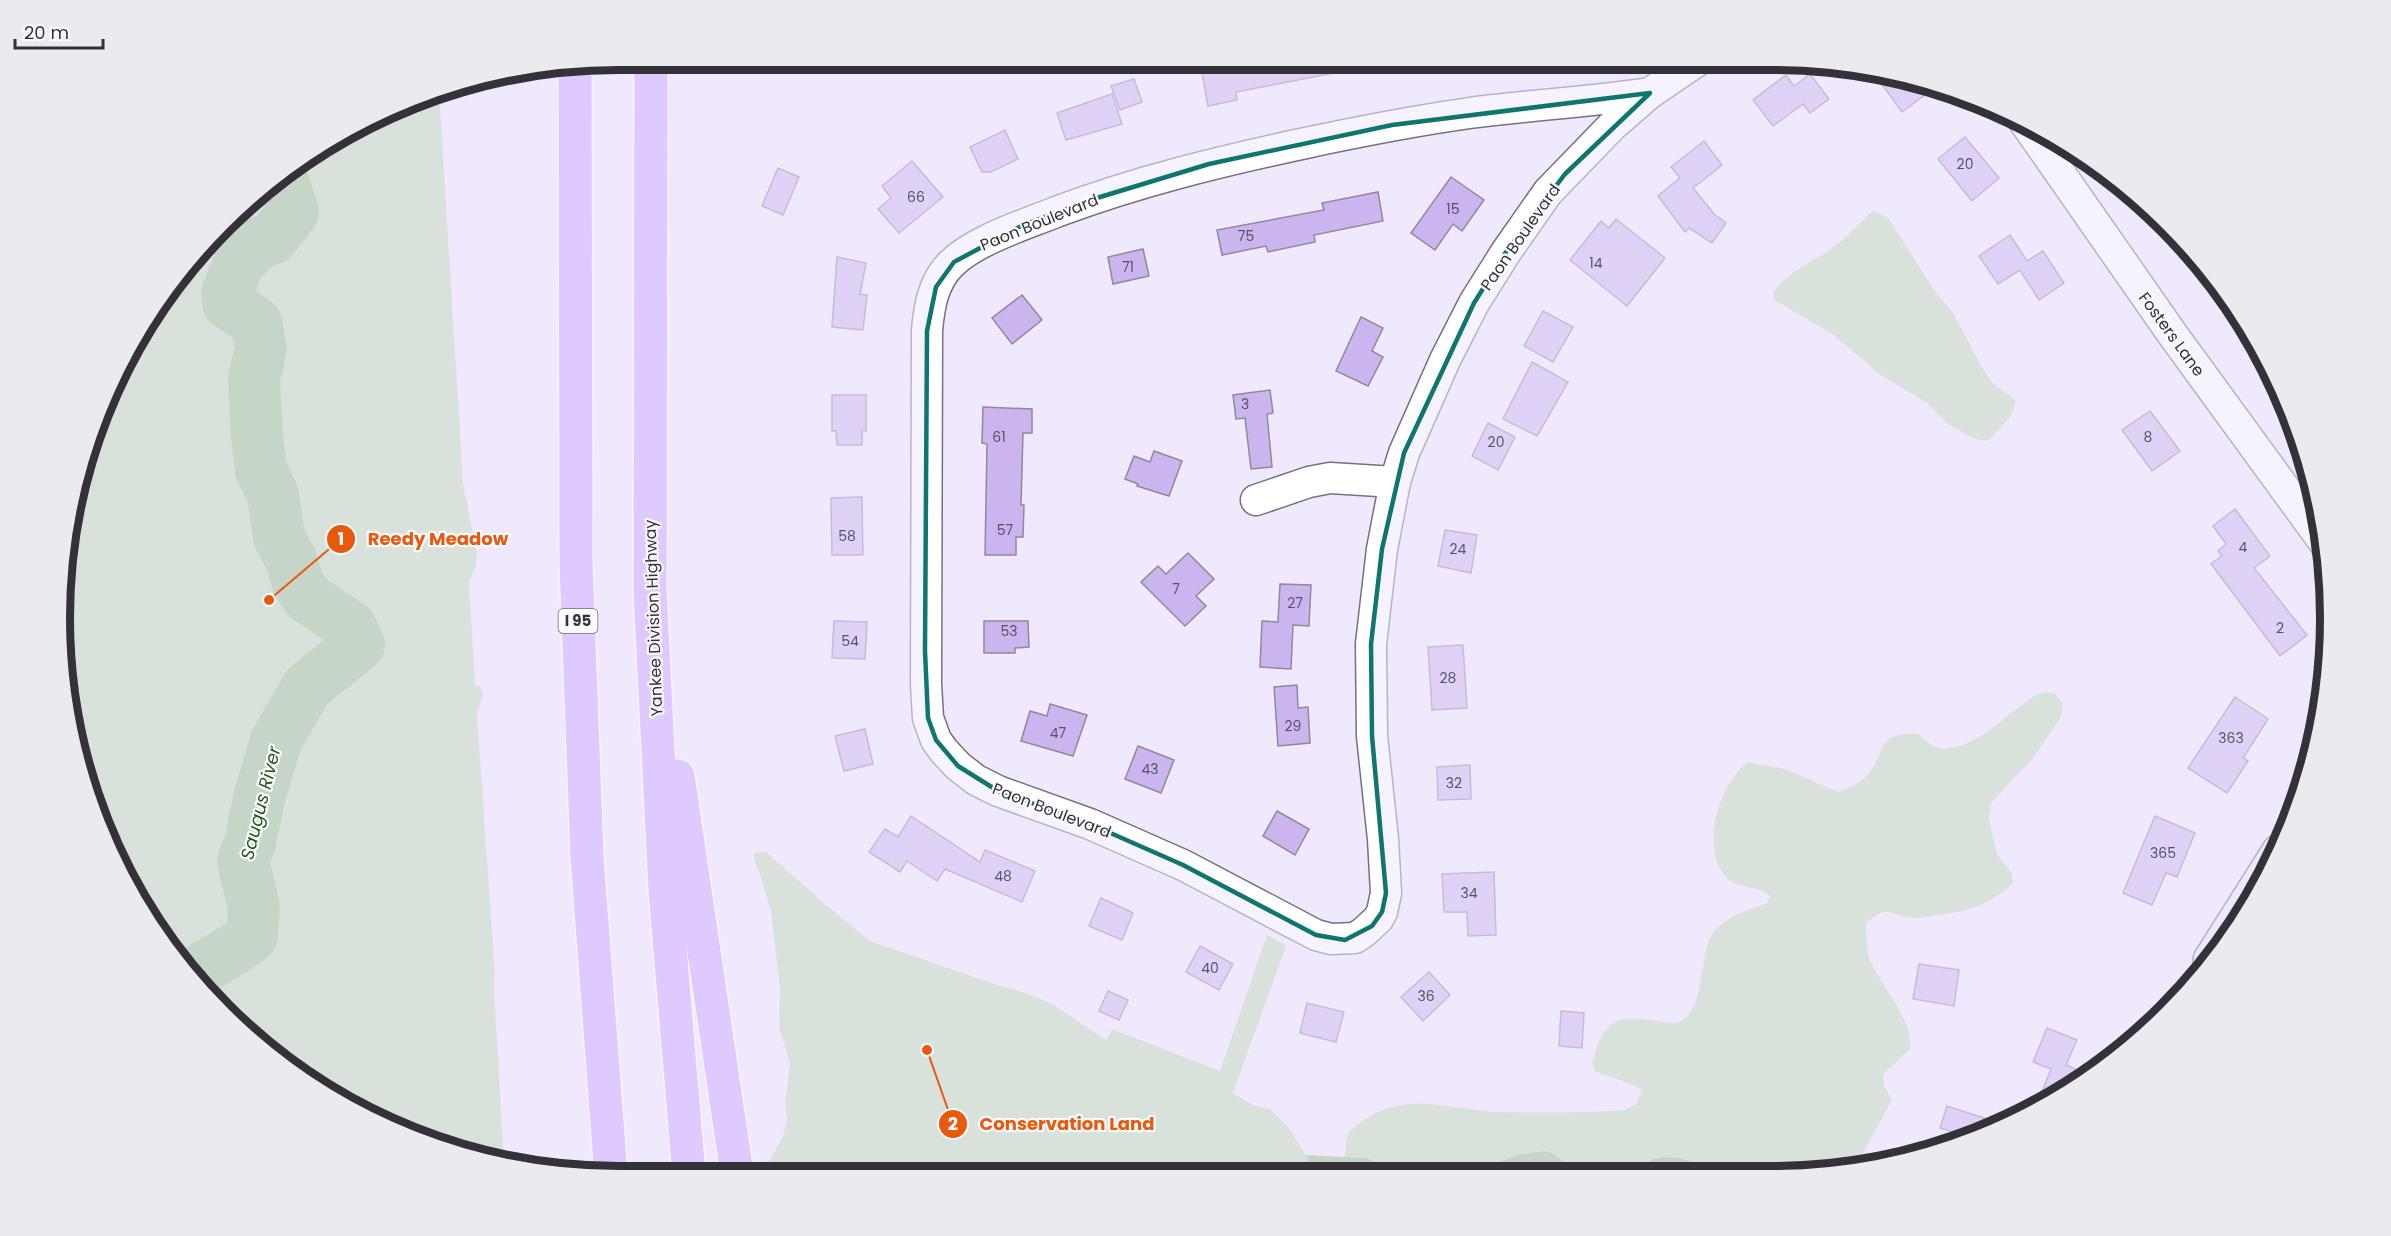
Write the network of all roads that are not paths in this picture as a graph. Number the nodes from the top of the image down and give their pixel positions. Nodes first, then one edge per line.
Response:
1 (651, 70) edge
2 (1684, 70) edge
3 (575, 73) edge
4 (1650, 93) junction
5 (2036, 138) edge
6 (1395, 482) junction
7 (1256, 500) dead end
8 (2313, 527) edge
9 (650, 590) junction
10 (610, 1166) edge
11 (687, 1166) edge
12 (736, 1166) edge

1 - 9 highway, Yankee Division Highway
2 - 4 street, Paon Boulevard
3 - 10 highway, I 95
4 - 6 street, Paon Boulevard
4 - 6 street, Paon Boulevard
5 - 8 street, Fosters Lane
6 - 7 street
9 - 11 highway, Yankee Division Highway
9 - 12 highway

